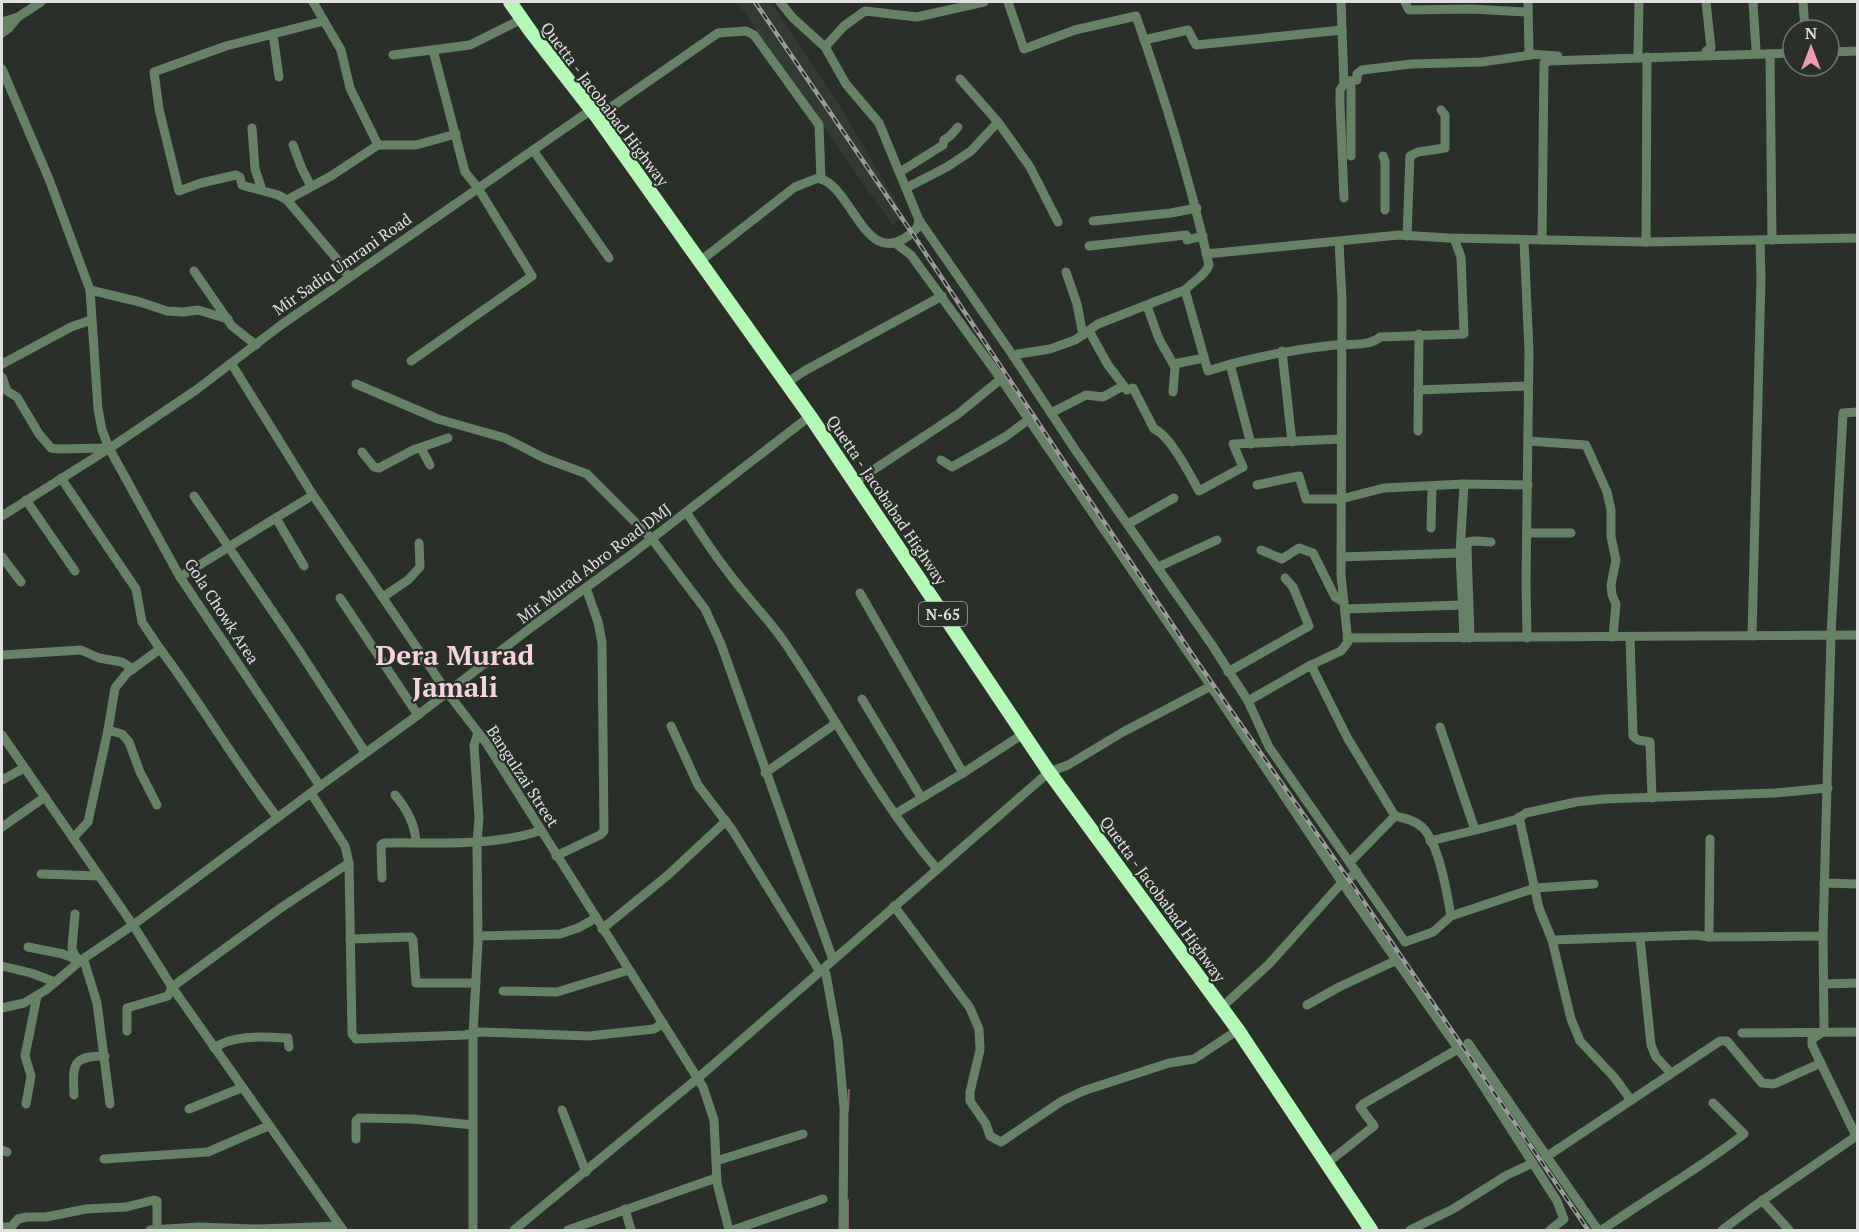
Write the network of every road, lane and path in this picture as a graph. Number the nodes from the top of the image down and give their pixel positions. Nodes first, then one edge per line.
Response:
1 (40, 2) edge
2 (313, 2) edge
3 (510, 2) edge
4 (780, 2) edge
5 (984, 2) edge
6 (1008, 2) edge
7 (1341, 2) edge
8 (1405, 2) edge
9 (1528, 2) edge
10 (1639, 2) edge
11 (1706, 2) edge
12 (1753, 2) edge
13 (1803, 2) edge
14 (1528, 12) junction
15 (1804, 18) edge
16 (522, 19) junction
17 (324, 21) junction
18 (3, 25) edge
19 (1342, 30) junction
20 (273, 34) junction
21 (1144, 40) junction
22 (825, 47) junction
23 (433, 50) junction
24 (1756, 50) junction
25 (1706, 51) junction
26 (1781, 51) edge
27 (1857, 51) edge
28 (1841, 52) edge
29 (1781, 53) edge
30 (1770, 54) junction
31 (393, 55) dead end
32 (1531, 55) junction
33 (1642, 55) junction
34 (2, 69) edge
35 (279, 77) dead end
36 (960, 79) dead end
37 (1345, 83) junction
38 (1441, 110) dead end
39 (594, 113) junction
40 (998, 122) junction
41 (958, 127) dead end
42 (252, 128) dead end
43 (456, 134) junction
44 (293, 145) dead end
45 (378, 145) junction
46 (533, 150) junction
47 (1351, 156) dead end
48 (1383, 156) dead end
49 (900, 172) junction
50 (821, 179) junction
51 (311, 186) junction
52 (478, 188) junction
53 (906, 188) junction
54 (262, 190) junction
55 (1344, 198) dead end
56 (287, 200) junction
57 (1197, 208) junction
58 (1385, 210) dead end
59 (919, 220) junction
60 (1093, 221) dead end
61 (1058, 222) dead end
62 (1203, 236) junction
63 (1407, 236) junction
64 (1454, 238) junction
65 (1857, 238) edge
66 (1524, 240) junction
67 (1542, 240) junction
68 (1760, 240) junction
69 (1772, 240) junction
70 (1339, 242) junction
71 (1646, 242) junction
72 (895, 243) junction
73 (1089, 246) dead end
74 (1206, 254) junction
75 (609, 258) dead end
76 (699, 262) junction
77 (194, 271) dead end
78 (1066, 272) dead end
79 (349, 277) junction
80 (90, 290) junction
81 (1185, 290) junction
82 (942, 296) junction
83 (1147, 306) junction
84 (228, 319) junction
85 (92, 320) junction
86 (1086, 333) junction
87 (1419, 334) junction
88 (256, 345) junction
89 (1342, 345) junction
90 (1282, 351) junction
91 (1014, 357) junction
92 (1204, 358) junction
93 (411, 361) dead end
94 (231, 363) junction
95 (2, 364) edge
96 (1173, 364) junction
97 (1230, 364) junction
98 (2, 377) edge
99 (1000, 379) junction
100 (786, 383) junction
101 (356, 384) dead end
102 (1123, 386) junction
103 (1528, 386) junction
104 (1418, 390) junction
105 (1173, 392) dead end
106 (1857, 412) edge
107 (1051, 413) junction
108 (810, 416) junction
109 (1028, 420) junction
110 (1418, 431) dead end
111 (448, 438) dead end
112 (1341, 440) junction
113 (1528, 441) junction
114 (1292, 442) junction
115 (1251, 444) junction
116 (111, 447) junction
117 (421, 448) junction
118 (362, 452) dead end
119 (941, 460) dead end
120 (430, 465) dead end
121 (61, 478) junction
122 (855, 482) junction
123 (1464, 484) junction
124 (1257, 485) dead end
125 (1528, 485) junction
126 (1432, 488) junction
127 (313, 495) junction
128 (194, 496) dead end
129 (1174, 498) dead end
130 (1341, 499) junction
131 (26, 500) junction
132 (686, 512) junction
133 (2, 516) edge
134 (276, 518) junction
135 (1128, 524) junction
136 (1431, 528) dead end
137 (1527, 532) junction
138 (1571, 533) dead end
139 (652, 539) junction
140 (1217, 540) dead end
141 (1491, 542) dead end
142 (419, 543) dead end
143 (228, 548) junction
144 (1261, 550) dead end
145 (1460, 553) junction
146 (2, 557) edge
147 (1341, 557) junction
148 (304, 566) dead end
149 (1158, 567) junction
150 (75, 571) dead end
151 (180, 577) junction
152 (1285, 578) dead end
153 (21, 582) dead end
154 (586, 588) junction
155 (860, 593) dead end
156 (383, 597) junction
157 (340, 598) dead end
158 (1344, 605) junction
159 (1462, 605) junction
160 (1831, 635) junction
161 (1857, 635) edge
162 (1752, 636) junction
163 (1630, 637) junction
164 (1347, 638) junction
165 (1467, 638) junction
166 (1527, 638) junction
167 (1613, 638) junction
168 (160, 649) junction
169 (2, 655) edge
170 (1311, 665) junction
171 (133, 669) junction
172 (1228, 672) junction
173 (1211, 686) junction
174 (447, 692) junction
175 (862, 699) dead end
176 (1248, 700) junction
177 (418, 715) junction
178 (835, 724) junction
179 (670, 726) dead end
180 (1440, 727) dead end
181 (108, 730) junction
182 (478, 733) junction
183 (1023, 734) junction
184 (2, 735) edge
185 (366, 752) junction
186 (24, 768) junction
187 (1049, 772) junction
188 (765, 773) junction
189 (963, 774) junction
190 (2, 780) edge
191 (320, 786) junction
192 (1828, 788) junction
193 (311, 793) junction
194 (395, 795) dead end
195 (45, 797) junction
196 (921, 797) junction
197 (1652, 798) junction
198 (157, 805) dead end
199 (895, 814) junction
200 (1395, 816) junction
201 (277, 817) junction
202 (1519, 817) junction
203 (726, 821) junction
204 (2, 826) edge
205 (540, 831) junction
206 (1475, 831) junction
207 (73, 838) junction
208 (1710, 839) dead end
209 (1430, 841) junction
210 (416, 842) junction
211 (477, 843) junction
212 (556, 856) junction
213 (1350, 862) junction
214 (349, 863) junction
215 (937, 869) junction
216 (1357, 872) junction
217 (41, 874) dead end
218 (99, 876) junction
219 (382, 878) dead end
220 (1824, 883) junction
221 (1343, 884) junction
222 (1594, 884) dead end
223 (1857, 884) edge
224 (1535, 888) junction
225 (894, 906) junction
226 (75, 914) dead end
227 (1451, 916) junction
228 (596, 918) junction
229 (133, 925) junction
230 (602, 929) junction
231 (478, 936) junction
232 (1823, 936) junction
233 (1709, 937) junction
234 (1640, 938) junction
235 (350, 939) junction
236 (1552, 940) junction
237 (28, 947) dead end
238 (833, 960) junction
239 (1397, 960) junction
240 (80, 961) junction
241 (2, 966) edge
242 (629, 970) junction
243 (821, 971) junction
244 (55, 982) junction
245 (476, 983) junction
246 (1857, 983) edge
247 (1824, 984) junction
248 (172, 987) junction
249 (503, 991) dead end
250 (37, 996) junction
251 (1307, 1005) dead end
252 (2, 1008) edge
253 (1222, 1008) junction
254 (663, 1023) junction
255 (1239, 1030) junction
256 (127, 1031) dead end
257 (1742, 1032) dead end
258 (1823, 1032) junction
259 (1857, 1032) edge
260 (473, 1034) junction
261 (1468, 1043) dead end
262 (289, 1047) dead end
263 (213, 1048) junction
264 (1458, 1048) junction
265 (105, 1056) junction
266 (1821, 1063) junction
267 (1671, 1073) junction
268 (698, 1078) junction
269 (241, 1088) junction
270 (74, 1095) dead end
271 (1631, 1100) junction
272 (1713, 1103) dead end
273 (26, 1104) dead end
274 (110, 1104) dead end
275 (189, 1109) dead end
276 (562, 1110) dead end
277 (474, 1125) junction
278 (268, 1126) junction
279 (803, 1134) dead end
280 (1857, 1135) edge
281 (356, 1139) dead end
282 (1546, 1157) junction
283 (104, 1159) dead end
284 (716, 1161) junction
285 (1533, 1163) junction
286 (1326, 1164) junction
287 (586, 1172) junction
288 (716, 1178) junction
289 (824, 1199) dead end
290 (1762, 1200) junction
291 (625, 1209) junction
292 (2, 1227) edge
293 (341, 1228) edge
294 (259, 1229) edge
295 (155, 1230) edge
296 (473, 1230) edge
297 (514, 1230) edge
298 (568, 1230) edge
299 (631, 1230) edge
300 (731, 1230) edge
301 (843, 1230) edge
302 (1371, 1230) edge
303 (1410, 1230) edge
304 (1550, 1230) edge
305 (1600, 1230) edge
306 (1722, 1230) edge
307 (1789, 1230) edge

1 - 18 street
2 - 17 street
3 - 16 highway, Quetta - Jacobabad Highway / N-65
4 - 22 street
5 - 22 street
6 - 21 street
7 - 19 street
8 - 14 street
9 - 14 street
10 - 33 street
11 - 25 street
12 - 24 street
13 - 15 street
14 - 32 street
16 - 23 street
16 - 39 highway, Quetta - Jacobabad Highway / N-65
17 - 20 street
17 - 45 street
19 - 21 street
19 - 37 street
20 - 35 street
20 - 54 street
21 - 57 street
22 - 49 street
23 - 31 street
23 - 43 street
24 - 25 street
24 - 26 street
25 - 33 street
27 - 28 street
29 - 30 street
30 - 33 street
30 - 69 street
32 - 33 street
32 - 37 street
33 - 67 street
33 - 71 street
34 - 80 street, Gola Chowk Area
36 - 40 street
37 - 47 street
37 - 55 street
38 - 63 street
39 - 46 street, Mir Sadiq Umrani Road
39 - 50 street, Mir Sadiq Umrani Road
39 - 76 highway, Quetta - Jacobabad Highway / N-65
40 - 53 street
40 - 61 street
41 - 49 street
42 - 54 street
43 - 45 street
43 - 52 street
44 - 51 street
45 - 51 street
46 - 52 street, Mir Sadiq Umrani Road
46 - 75 street
48 - 58 street
49 - 53 street
50 - 72 street
50 - 76 street
51 - 56 street
52 - 79 street, Mir Sadiq Umrani Road
52 - 93 street
53 - 59 street
54 - 56 street
56 - 79 street
57 - 60 street
57 - 62 street
59 - 72 street
59 - 91 street
62 - 73 street
62 - 74 street
63 - 64 street
63 - 70 street
64 - 66 street
64 - 87 street
65 - 69 street
66 - 67 street
66 - 103 street
67 - 71 street
68 - 69 street
68 - 71 street
68 - 162 street
70 - 74 street
70 - 89 street
72 - 82 street
74 - 81 street
76 - 100 highway, Quetta - Jacobabad Highway / N-65
77 - 84 street
78 - 86 street
79 - 88 street, Mir Sadiq Umrani Road
80 - 84 street
80 - 85 street, Gola Chowk Area
81 - 83 street
81 - 92 street
82 - 99 street
82 - 100 street
83 - 86 street
83 - 96 street
84 - 88 street
85 - 95 street
85 - 116 street, Gola Chowk Area
86 - 91 street
86 - 102 street
87 - 89 street
87 - 104 street
88 - 94 street, Mir Sadiq Umrani Road
89 - 90 street
89 - 112 street
90 - 97 street
90 - 114 street
91 - 107 street
92 - 96 street
92 - 97 street
94 - 116 street, Mir Sadiq Umrani Road
94 - 127 street, Bangulzai Street
96 - 105 street
97 - 115 street
98 - 116 street
99 - 109 street
99 - 122 street
100 - 108 highway, Quetta - Jacobabad Highway / N-65
101 - 139 street
102 - 107 street
102 - 115 street
103 - 104 street
103 - 113 street
104 - 110 street
106 - 160 street
107 - 135 street
108 - 122 highway, Quetta - Jacobabad Highway / N-65
108 - 132 street, Mir Murad Abro Road DMJ
109 - 119 street
109 - 173 street
111 - 117 street
112 - 114 street
112 - 130 street
113 - 125 street
113 - 167 street
114 - 115 street
116 - 121 street, Mir Sadiq Umrani Road
116 - 151 street, Gola Chowk Area
117 - 118 street
117 - 120 street
121 - 131 street, Mir Sadiq Umrani Road
121 - 168 street
122 - 183 highway, Quetta - Jacobabad Highway / N-65
123 - 125 street
123 - 126 street
123 - 145 street
124 - 130 street
125 - 137 street
126 - 130 street
126 - 136 street
127 - 134 street
127 - 156 street, Bangulzai Street
128 - 143 street
129 - 135 street
130 - 147 street
131 - 133 street, Mir Sadiq Umrani Road
131 - 150 street
132 - 139 street, Mir Murad Abro Road DMJ
132 - 178 street
134 - 143 street
134 - 148 street
135 - 149 street
137 - 138 street
137 - 166 street
139 - 154 street, Mir Murad Abro Road DMJ
139 - 188 street
140 - 149 street
141 - 165 street
142 - 156 street
143 - 151 street
143 - 185 street
144 - 158 street
145 - 147 street
145 - 159 street
146 - 153 street
147 - 158 street
149 - 172 street
151 - 191 street, Gola Chowk Area
152 - 172 street
154 - 174 street, Mir Murad Abro Road DMJ
154 - 212 street
155 - 189 street
156 - 174 street, Bangulzai Street
157 - 177 street
158 - 159 street
158 - 164 street
159 - 165 street
160 - 161 street
160 - 162 street
160 - 192 street
162 - 163 street
163 - 167 street
163 - 197 street
164 - 165 street
164 - 170 street
165 - 166 street
166 - 167 street
168 - 171 street
168 - 201 street
169 - 171 street
170 - 176 street
170 - 200 street
171 - 181 street
172 - 176 street
173 - 187 street
173 - 221 street
174 - 177 street, Mir Murad Abro Road DMJ
174 - 182 street, Bangulzai Street
175 - 196 street
176 - 213 street
177 - 185 street, Mir Murad Abro Road DMJ
178 - 188 street
178 - 199 street
179 - 203 street
180 - 206 street
181 - 198 street
181 - 207 street
182 - 205 street, Bangulzai Street
182 - 211 street
183 - 187 highway, Quetta - Jacobabad Highway / N-65
183 - 189 street
184 - 186 street
185 - 191 street, Mir Murad Abro Road DMJ
186 - 190 street
186 - 195 street
187 - 215 street
187 - 253 highway, Quetta - Jacobabad Highway / N-65
188 - 238 street
189 - 196 street
191 - 193 street, Mir Murad Abro Road DMJ
192 - 197 street
192 - 220 street
193 - 201 street, Mir Murad Abro Road DMJ
193 - 214 street
194 - 210 street
195 - 204 street
195 - 207 street
196 - 199 street
197 - 202 street
199 - 215 street
200 - 209 street
200 - 213 street
201 - 229 street, Mir Murad Abro Road DMJ
202 - 206 street
202 - 224 street
203 - 230 street
203 - 243 street
205 - 211 street
205 - 212 street, Bangulzai Street
206 - 209 street
207 - 218 street
208 - 233 street
209 - 227 street
210 - 211 street
210 - 219 street
211 - 231 street
212 - 228 street, Bangulzai Street
213 - 216 street
214 - 235 street
214 - 248 street
215 - 225 street
216 - 221 street
216 - 227 street
217 - 218 street
218 - 229 street
220 - 223 street
220 - 232 street
221 - 239 street
221 - 253 street
222 - 224 street
224 - 227 street
224 - 236 street
225 - 238 street
225 - 255 street
226 - 240 street
228 - 230 street, Bangulzai Street
228 - 231 street
229 - 240 street, Mir Murad Abro Road DMJ
229 - 248 street
230 - 242 street, Bangulzai Street
231 - 245 street
232 - 233 street
232 - 247 street
233 - 234 street
234 - 236 street
234 - 267 street
235 - 245 street
235 - 260 street
236 - 271 street
237 - 240 street
238 - 243 street
239 - 251 street
239 - 264 street
240 - 244 street, Mir Murad Abro Road DMJ
240 - 265 street
241 - 244 street
242 - 249 street
242 - 254 street, Bangulzai Street
243 - 268 street
243 - 301 street
244 - 250 street, Mir Murad Abro Road DMJ
245 - 260 street
246 - 247 street
247 - 258 street
248 - 256 street
248 - 263 street
250 - 252 street, Mir Murad Abro Road DMJ
250 - 273 street
253 - 255 highway, Quetta - Jacobabad Highway / N-65
254 - 260 street
254 - 268 street, Bangulzai Street
255 - 286 highway, Quetta - Jacobabad Highway / N-65
257 - 258 street
258 - 259 street
258 - 266 street
260 - 277 street
261 - 282 street
262 - 263 street
263 - 269 street
264 - 285 street
264 - 286 street
265 - 270 street
265 - 274 street
266 - 267 street
266 - 280 street
267 - 271 street
268 - 284 street, Bangulzai Street
268 - 287 street
269 - 275 street
269 - 278 street
271 - 282 street
272 - 305 street
276 - 287 street
277 - 281 street
277 - 296 street
278 - 283 street
278 - 293 street
279 - 284 street
280 - 290 street
282 - 305 street
284 - 288 street, Bangulzai Street
285 - 303 street
285 - 304 street
286 - 302 highway, Quetta - Jacobabad Highway / N-65
287 - 297 street
288 - 291 street
288 - 300 street, Bangulzai Street
289 - 300 street
290 - 306 street
290 - 307 street
291 - 298 street
291 - 299 street
292 - 295 street
293 - 294 street
294 - 295 street

